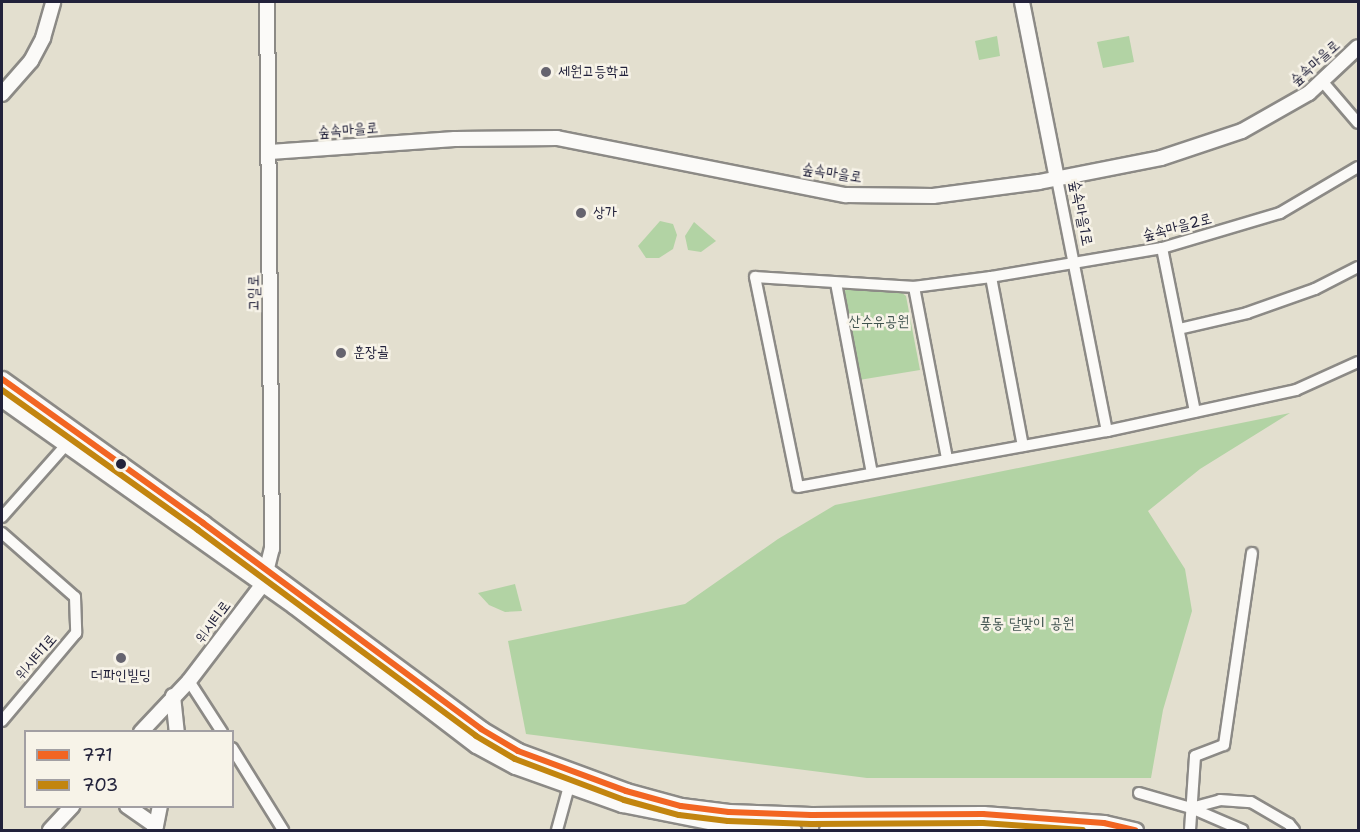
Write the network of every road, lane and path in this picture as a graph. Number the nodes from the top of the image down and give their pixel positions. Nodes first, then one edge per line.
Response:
1 (53, 2) edge
2 (267, 2) edge
3 (1022, 2) edge
4 (1359, 47) edge
5 (1322, 81) junction
6 (2, 94) edge
7 (1359, 123) edge
8 (270, 152) junction
9 (1359, 167) edge
10 (1057, 179) junction
11 (1162, 248) junction
12 (1074, 263) junction
13 (1359, 267) edge
14 (991, 278) junction
15 (836, 283) junction
16 (914, 287) junction
17 (1179, 329) junction
18 (1359, 362) edge
19 (2, 380) edge
20 (2, 399) edge
21 (1195, 412) junction
22 (1107, 431) junction
23 (65, 446) junction
24 (1023, 446) junction
25 (946, 459) junction
26 (872, 473) junction
27 (2, 517) edge
28 (2, 533) edge
29 (1252, 553) dead end
30 (265, 577) junction
31 (189, 681) junction
32 (173, 696) junction
33 (2, 721) edge
34 (143, 730) edge
35 (177, 730) edge
36 (221, 730) edge
37 (234, 751) edge
38 (568, 786) junction
39 (1139, 793) dead end
40 (71, 808) edge
41 (128, 808) edge
42 (160, 808) edge
43 (1191, 808) junction
44 (155, 828) edge
45 (50, 831) edge
46 (283, 831) edge
47 (557, 831) edge
48 (793, 831) edge
49 (827, 831) edge
50 (1062, 831) edge
51 (1135, 831) edge
52 (1190, 831) edge
53 (1242, 831) edge
54 (1294, 831) edge

1 - 6 main road
2 - 8 main road, 고일로
3 - 10 main road, 숲속마을1로
4 - 5 main road, 숲속마을로
5 - 7 street
5 - 10 main road, 숲속마을로
8 - 10 main road, 숲속마을로
8 - 30 main road, 고일로
9 - 11 street, 숲속마을2로
10 - 12 street, 숲속마을1로
11 - 12 street, 숲속마을2로
11 - 17 street
12 - 14 street, 숲속마을2로
12 - 22 street, 숲속마을1로
13 - 17 street
14 - 16 street, 숲속마을2로
14 - 24 street
15 - 16 street, 숲속마을2로
15 - 26 street
15 - 26 street, 숲속마을2로
16 - 25 street
17 - 21 street
18 - 21 street, 숲속마을2로
19 - 30 main road
20 - 23 main road
21 - 22 street, 숲속마을2로
22 - 24 street, 숲속마을2로
23 - 27 street
23 - 30 main road
24 - 25 street, 숲속마을2로
25 - 26 street, 숲속마을2로
28 - 33 street, 위시티1로
29 - 43 street
30 - 31 main road, 위시티로
30 - 38 main road
30 - 51 main road
31 - 32 main road, 위시티로
31 - 36 street
32 - 34 main road, 위시티로
32 - 35 main road
37 - 46 street
38 - 47 street
38 - 48 main road
39 - 43 street
40 - 45 main road
41 - 44 main road
42 - 44 main road
43 - 52 street
43 - 53 street
43 - 54 street
49 - 50 main road

